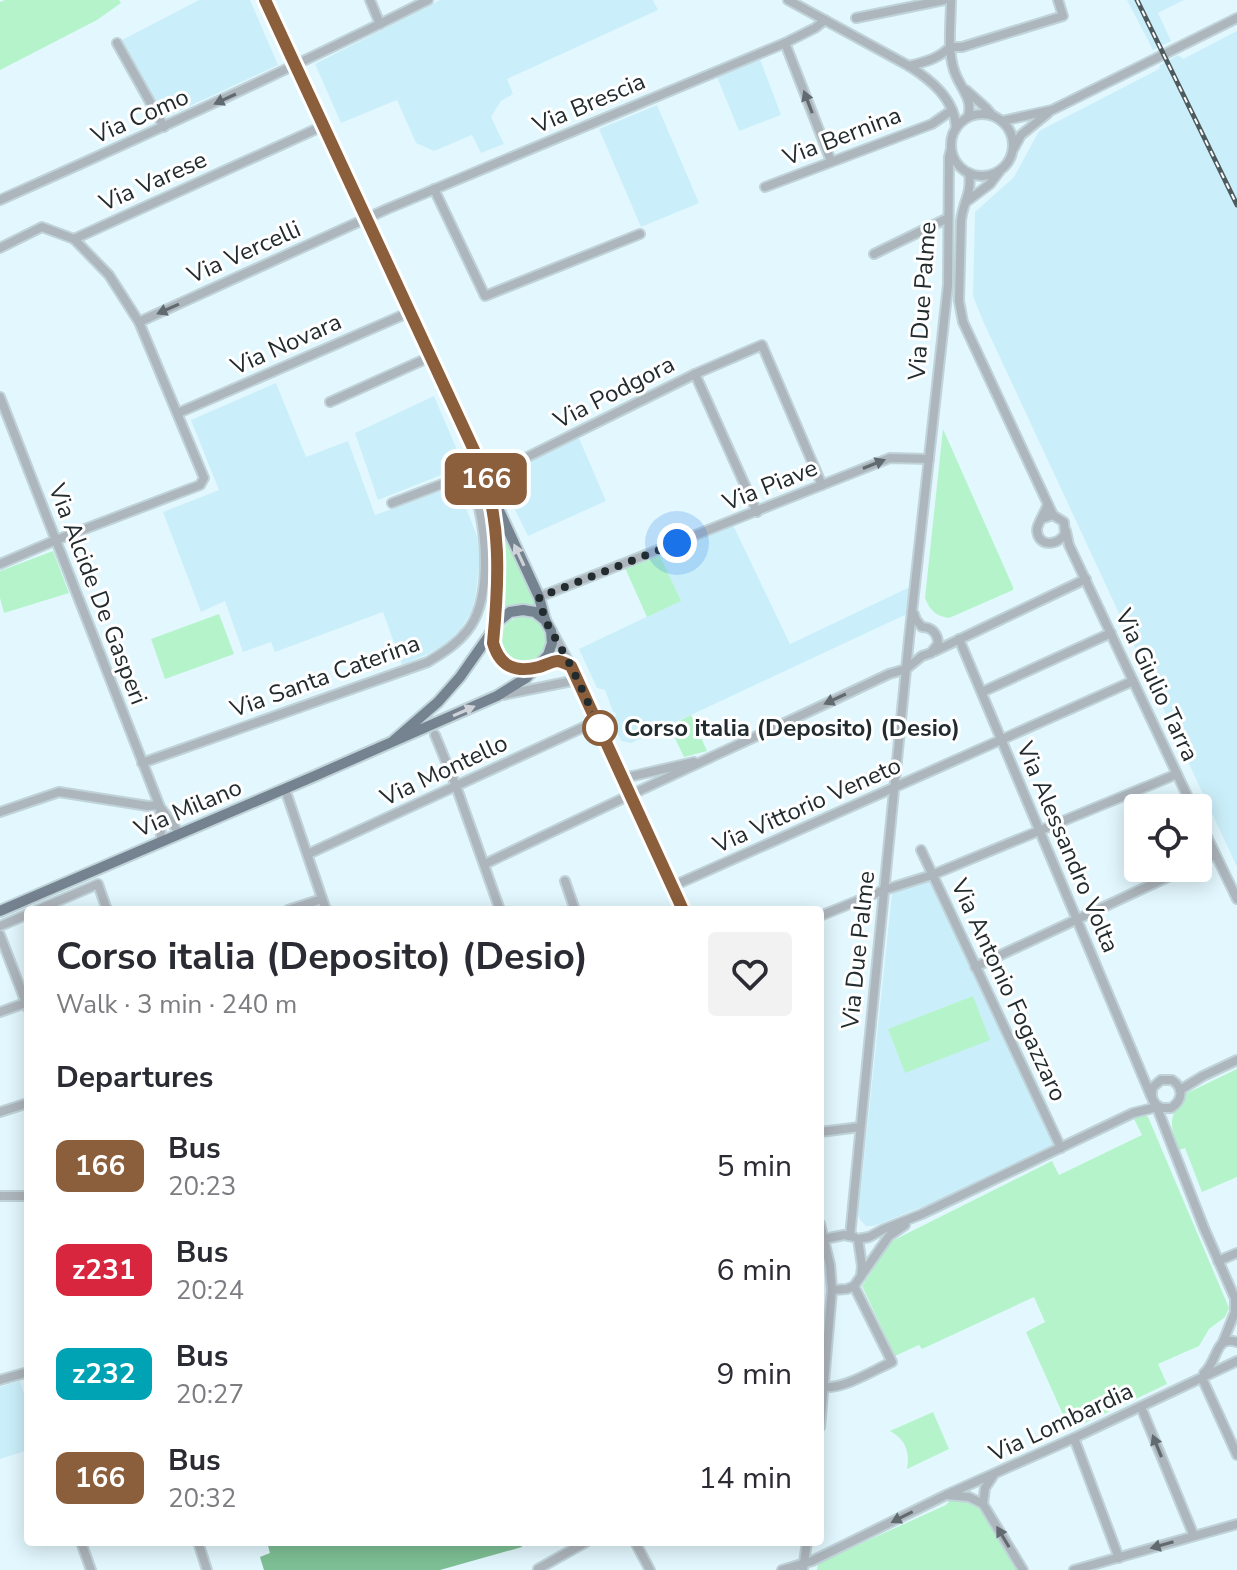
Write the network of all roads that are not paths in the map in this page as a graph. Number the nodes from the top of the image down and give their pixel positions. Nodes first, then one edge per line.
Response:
1 (265, 0) edge
2 (370, 0) edge
3 (428, 0) edge
4 (788, 0) edge
5 (944, 0) edge
6 (951, 0) edge
7 (1058, 0) edge
8 (856, 18) dead end
9 (1237, 18) edge
10 (825, 20) junction
11 (380, 24) junction
12 (117, 43) dead end
13 (785, 43) junction
14 (950, 47) junction
15 (296, 66) junction
16 (909, 66) junction
17 (962, 87) junction
18 (950, 107) junction
19 (1052, 110) junction
20 (992, 115) junction
21 (968, 117) junction
22 (1002, 121) junction
23 (932, 124) junction
24 (323, 126) junction
25 (164, 127) junction
26 (955, 130) junction
27 (1014, 148) junction
28 (951, 149) junction
29 (831, 161) junction
30 (967, 172) junction
31 (999, 172) junction
32 (949, 185) junction
33 (765, 187) dead end
34 (434, 189) junction
35 (0, 200) edge
36 (966, 203) junction
37 (367, 218) junction
38 (948, 218) junction
39 (640, 234) dead end
40 (74, 239) junction
41 (0, 248) edge
42 (874, 254) dead end
43 (410, 312) junction
44 (139, 322) junction
45 (430, 357) junction
46 (695, 374) junction
47 (0, 397) edge
48 (330, 402) dead end
49 (178, 413) junction
50 (929, 459) junction
51 (485, 478) junction
52 (822, 485) junction
53 (490, 491) junction
54 (392, 503) dead end
55 (757, 512) junction
56 (1048, 516) junction
57 (1065, 538) junction
58 (56, 540) junction
59 (0, 564) edge
60 (1086, 579) junction
61 (539, 597) junction
62 (913, 609) junction
63 (545, 620) junction
64 (922, 627) junction
65 (494, 629) junction
66 (551, 631) junction
67 (1111, 633) junction
68 (936, 635) junction
69 (909, 639) junction
70 (956, 641) junction
71 (934, 651) junction
72 (922, 656) junction
73 (571, 666) junction
74 (537, 667) junction
75 (906, 669) junction
76 (577, 680) junction
77 (1133, 681) junction
78 (982, 692) junction
79 (494, 697) junction
80 (597, 721) junction
81 (435, 735) dead end
82 (1000, 740) junction
83 (392, 742) junction
84 (714, 757) junction
85 (142, 763) junction
86 (1177, 774) junction
87 (622, 777) junction
88 (456, 786) junction
89 (895, 788) junction
90 (285, 789) junction
91 (630, 794) junction
92 (1186, 794) edge
93 (159, 806) junction
94 (0, 812) edge
95 (1039, 830) junction
96 (180, 834) junction
97 (161, 842) junction
98 (1212, 848) edge
99 (921, 850) dead end
100 (308, 854) junction
101 (1215, 855) junction
102 (1212, 856) edge
103 (485, 864) junction
104 (932, 875) junction
105 (565, 881) dead end
106 (1157, 882) edge
107 (673, 886) junction
108 (884, 890) junction
109 (44, 892) junction
110 (322, 899) junction
111 (1237, 899) edge
112 (48, 906) edge
113 (53, 906) edge
114 (106, 906) edge
115 (300, 906) edge
116 (325, 906) edge
117 (499, 906) edge
118 (574, 906) edge
119 (681, 906) edge
120 (0, 911) edge
121 (824, 914) edge
122 (24, 916) edge
123 (1077, 919) junction
124 (0, 926) edge
125 (0, 935) edge
126 (975, 967) junction
127 (24, 996) edge
128 (24, 1005) edge
129 (0, 1012) edge
130 (1237, 1060) edge
131 (1140, 1070) junction
132 (1158, 1081) junction
133 (1178, 1086) junction
134 (1155, 1103) junction
135 (24, 1104) edge
136 (1171, 1108) junction
137 (0, 1112) edge
138 (860, 1127) junction
139 (1166, 1127) junction
140 (824, 1132) edge
141 (1061, 1148) junction
142 (0, 1196) edge
143 (24, 1196) edge
144 (922, 1214) junction
145 (824, 1232) edge
146 (854, 1238) junction
147 (1237, 1253) edge
148 (1218, 1261) junction
149 (825, 1266) edge
150 (861, 1277) junction
151 (854, 1286) junction
152 (832, 1290) junction
153 (1236, 1301) edge
154 (1223, 1342) junction
155 (1237, 1342) edge
156 (1218, 1353) junction
157 (1234, 1362) edge
158 (24, 1373) edge
159 (1202, 1378) junction
160 (0, 1380) edge
161 (1191, 1383) junction
162 (824, 1387) joint
163 (1141, 1407) junction
164 (1074, 1438) junction
165 (1237, 1455) edge
166 (993, 1476) junction
167 (946, 1495) junction
168 (983, 1504) junction
169 (1237, 1524) edge
170 (1194, 1536) junction
171 (82, 1546) edge
172 (199, 1546) edge
173 (579, 1546) edge
174 (637, 1546) edge
175 (806, 1546) edge
176 (1119, 1558) junction
177 (803, 1567) edge
178 (538, 1569) edge
179 (91, 1570) edge
180 (207, 1570) edge
181 (650, 1570) edge
182 (782, 1570) edge
183 (1023, 1570) edge
184 (1074, 1570) edge

1 - 15 main road
2 - 11 street
3 - 11 street, Via Como
4 - 10 street
5 - 8 street
6 - 14 street
7 - 14 street
9 - 19 street
10 - 13 street, Via Brescia
10 - 16 street
11 - 15 street, Via Como
12 - 25 street
29 -> 13 street
13 - 34 street, Via Brescia
14 - 16 street
14 - 17 street
15 - 24 main road
15 -> 25 street, Via Como
16 - 18 street
17 - 20 street
17 - 21 street
18 - 21 street
18 - 23 street, Via Bernina
18 - 26 street
19 - 22 street
19 - 27 street
20 - 21 street
20 - 22 street
21 - 26 street
22 - 27 street
23 - 26 street, Via Bernina
23 - 29 street, Via Bernina
24 - 37 main road
24 - 40 street, Via Varese
25 - 35 street, Via Como
26 - 28 street
27 - 31 street
28 - 30 street
28 - 32 street, Via Due Palme
29 - 33 street, Via Bernina
30 - 31 street
30 - 32 street
30 - 36 street
31 - 36 street
32 - 38 street, Via Due Palme
34 - 37 street, Via Brescia
34 - 39 street
36 - 56 street
37 - 43 main road
37 -> 44 street, Via Vercelli
38 - 42 street
38 - 50 street, Via Due Palme
40 - 41 street
40 - 44 street
43 - 45 main road
43 - 49 street, Via Novara
44 - 49 street
45 - 48 street
45 - 51 main road
46 - 51 street, Via Podgora
46 - 52 street, Via Podgora
46 - 55 street
47 - 58 street, Via Alcide De Gasperi
49 - 58 street
52 -> 50 street, Via Piave
50 - 62 street, Via Due Palme
51 - 53 main road
52 - 55 street, Via Piave
61 -> 53 main road
53 - 65 main road
54 - 85 street, Via Santa Caterina
55 - 61 street, Via Piave
56 - 57 street
56 - 57 street
57 - 60 street, Via Giulio Tarra
58 - 59 street
58 - 85 street, Via Alcide De Gasperi
60 - 67 street, Via Giulio Tarra
60 - 70 street
61 - 63 main road
62 - 64 street
62 - 69 street, Via Due Palme
63 - 65 main road
63 - 66 main road
64 - 68 street
64 - 69 street
65 - 74 main road
65 - 83 main road, Via Milano
66 - 73 street
66 - 74 main road
67 - 77 street, Via Giulio Tarra
67 - 78 street
68 - 70 street
68 - 71 street
69 - 72 street
69 - 75 street, Via Due Palme
70 - 71 street
70 - 78 street, Via Alessandro Volta
71 - 72 street
72 - 75 street
73 - 74 street
73 - 76 street
74 - 79 main road, Via Milano
75 -> 84 street
75 - 89 street, Via Due Palme
76 - 79 street
76 - 80 street
77 - 82 street, Via Vittorio Veneto
77 - 86 street, Via Giulio Tarra
78 - 82 street, Via Alessandro Volta
83 -> 79 main road, Via Milano
80 - 87 street
80 - 88 street, Via Montello
81 - 88 street
82 - 89 street, Via Vittorio Veneto
82 - 95 street, Via Alessandro Volta
83 - 90 main road, Via Milano
84 - 87 street
84 - 91 street
85 - 93 street, Via Alcide De Gasperi
86 - 92 street, Via Giulio Tarra
86 - 95 street
87 - 91 street
88 - 100 street, Via Montello
88 - 103 street
89 - 107 street, Via Vittorio Veneto
89 - 108 street, Via Due Palme
90 - 96 main road, Via Milano
90 - 100 street
91 - 103 street
91 - 107 street
93 - 94 street
93 - 96 street
93 - 97 street
95 - 104 street
95 - 123 street, Via Alessandro Volta
96 - 97 main road, Via Milano
97 - 109 main road, Via Milano
98 - 101 street
99 - 104 street, Via Antonio Fogazzaro
100 - 110 street
101 - 102 street
101 - 111 street
103 - 117 street
104 - 108 street
104 - 126 street, Via Antonio Fogazzaro
105 - 118 street
106 - 123 street
107 - 119 street
108 - 121 street
108 - 138 street, Via Due Palme
109 - 112 street
109 - 120 main road, Via Milano
110 - 115 street
110 - 116 street
113 - 114 street
122 - 124 street
123 - 126 street
123 - 131 street, Via Alessandro Volta
125 - 127 street
126 - 141 street, Via Antonio Fogazzaro
128 - 129 street
130 - 133 street
131 - 132 street
131 - 134 street, Via Alessandro Volta
132 - 133 street
132 - 134 street
133 - 136 street
134 - 136 street
134 - 139 street, Via Alessandro Volta
134 - 141 street
135 - 137 street
136 - 139 street
138 - 140 street
138 - 146 street, Via Due Palme
139 - 148 street, Via Alessandro Volta
141 - 144 street
142 - 143 street
144 - 146 street
144 - 150 street
145 - 146 street
146 - 150 street, Via Due Palme
147 - 148 street
148 - 153 street, Via Alessandro Volta
149 - 152 street
150 - 151 street
151 - 152 street
151 - 162 street
152 - 162 street
153 - 154 street, Via Alessandro Volta
154 - 155 street
154 - 156 street, Via Lombardia
156 - 157 street, Via Lombardia
156 - 161 street, Via Lombardia
157 - 159 street, Via Lombardia
158 - 160 street
159 - 161 street, Via Lombardia
159 - 165 street
161 - 163 street, Via Lombardia
163 - 164 street, Via Lombardia
170 -> 163 street
164 - 166 street, Via Lombardia
164 - 176 street
166 - 167 street, Via Lombardia
166 - 168 street
167 - 168 street
167 -> 177 street, Via Lombardia
183 -> 168 street
169 - 170 street
170 -> 176 street
171 - 179 street
172 - 180 street
173 - 178 street
174 - 181 street
175 - 177 street
176 - 184 street
177 - 182 street, Via Lombardia

